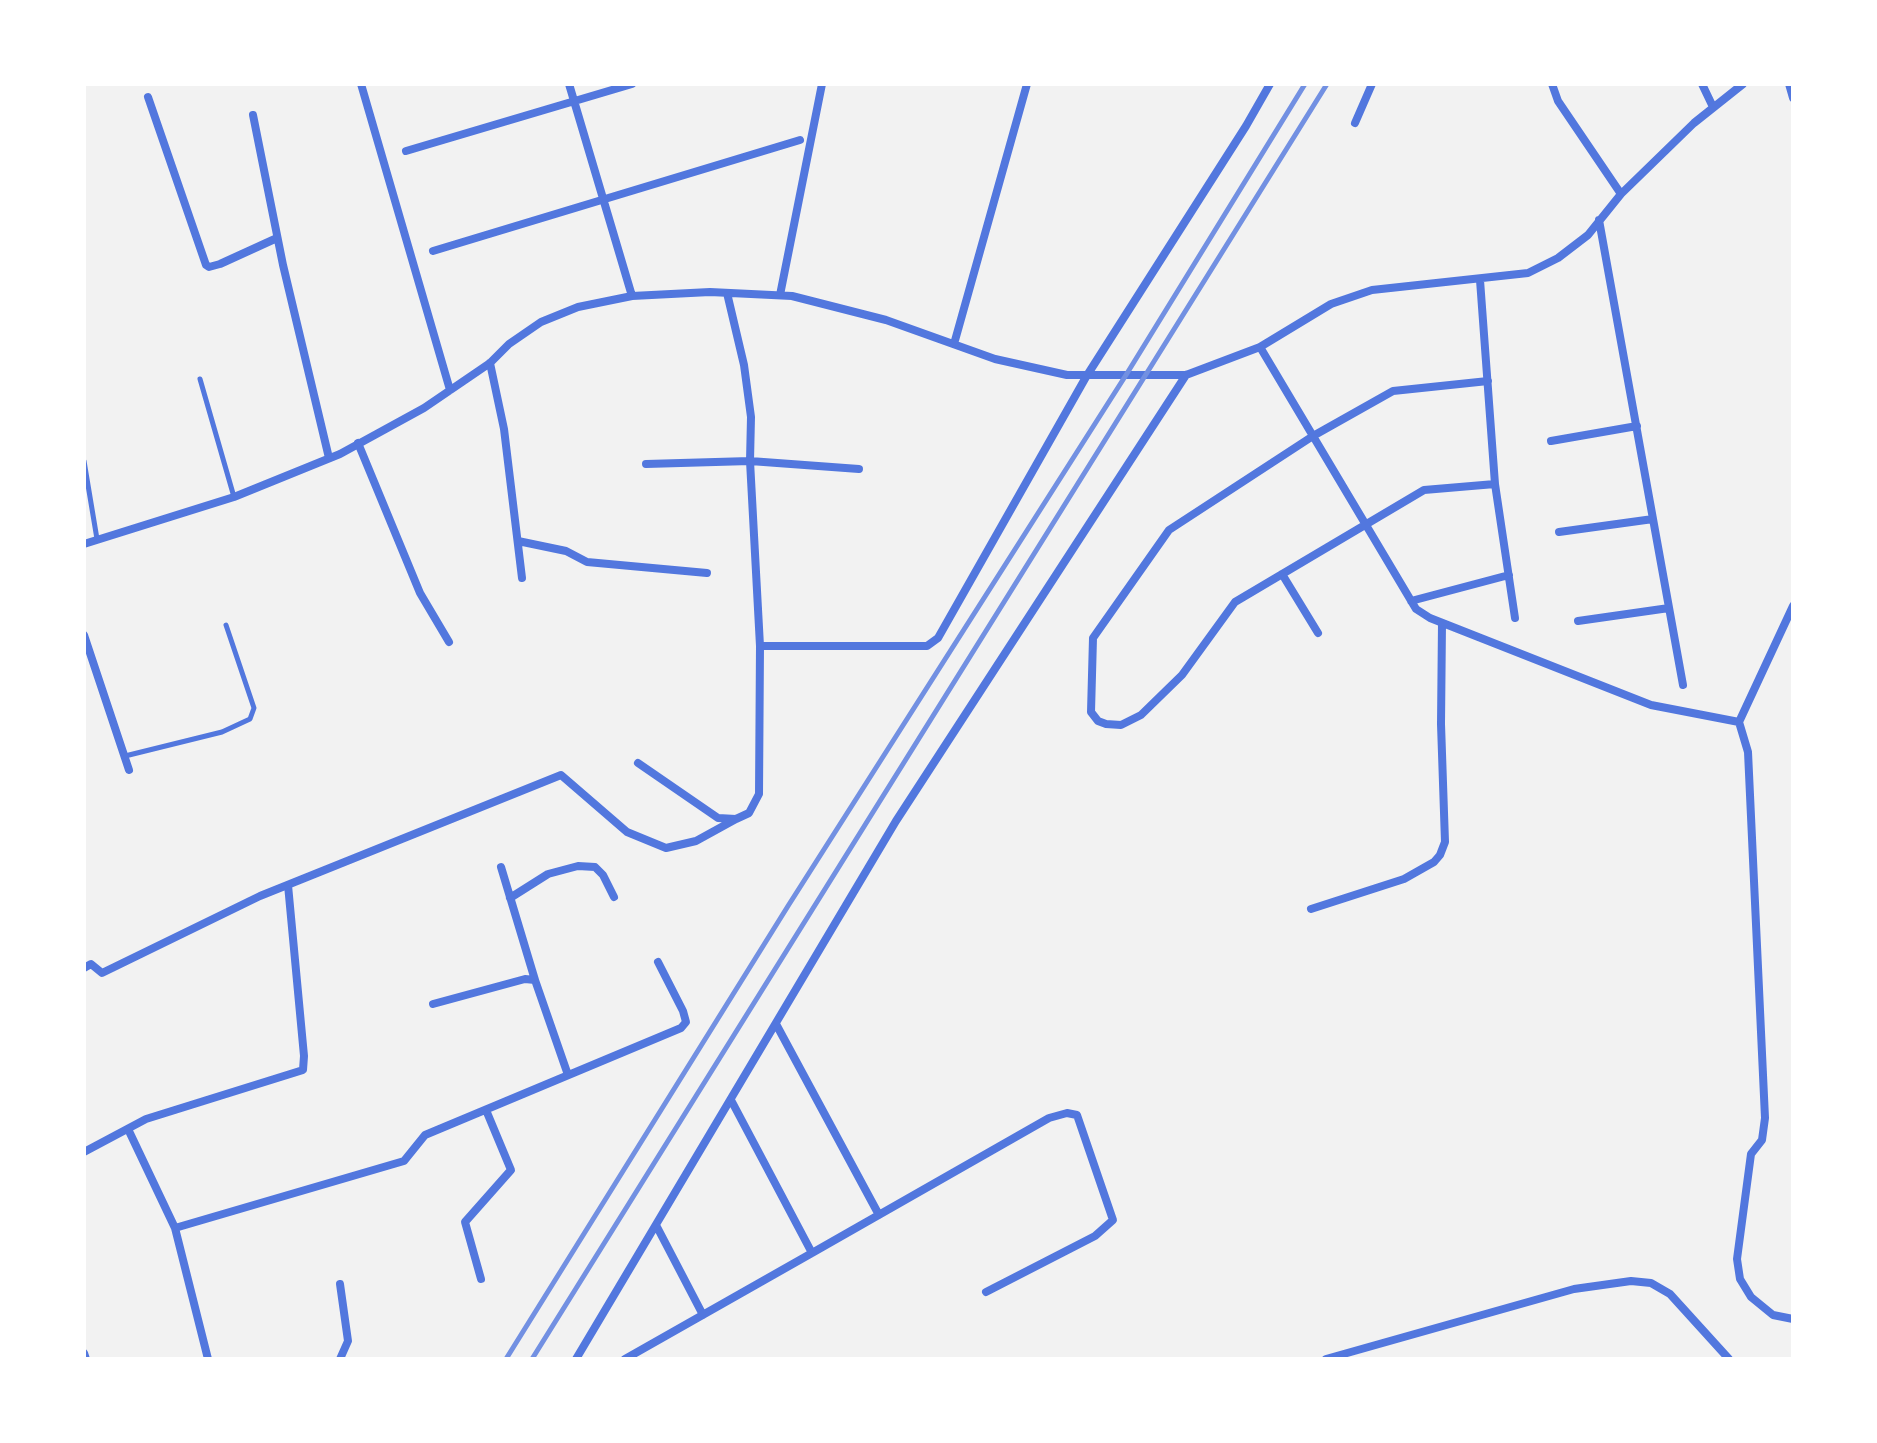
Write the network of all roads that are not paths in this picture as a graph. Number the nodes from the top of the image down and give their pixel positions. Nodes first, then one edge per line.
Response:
1 (361, 84) edge
2 (569, 84) edge
3 (632, 84) edge
4 (822, 84) edge
5 (1027, 84) edge
6 (1270, 84) edge
7 (1372, 84) edge
8 (1552, 84) edge
9 (1702, 84) edge
10 (1743, 84) edge
11 (1789, 84) edge
12 (148, 97) dead end
13 (1793, 98) edge
14 (574, 101) junction
15 (1713, 107) junction
16 (253, 115) dead end
17 (1355, 123) dead end
18 (800, 140) dead end
19 (406, 151) dead end
20 (1621, 194) junction
21 (603, 199) junction
22 (1599, 220) junction
23 (277, 238) junction
24 (433, 251) dead end
25 (1480, 280) junction
26 (727, 293) junction
27 (780, 295) junction
28 (632, 296) junction
29 (954, 344) junction
30 (1260, 347) junction
31 (490, 363) junction
32 (1186, 375) junction
33 (1086, 377) junction
34 (200, 379) dead end
35 (1488, 381) junction
36 (450, 390) junction
37 (1637, 426) junction
38 (1313, 436) junction
39 (1551, 441) dead end
40 (358, 443) junction
41 (329, 458) junction
42 (84, 461) edge
43 (750, 461) junction
44 (646, 464) dead end
45 (859, 469) dead end
46 (1495, 484) junction
47 (234, 497) junction
48 (1653, 519) junction
49 (1365, 524) junction
50 (1559, 532) dead end
51 (97, 539) junction
52 (518, 541) junction
53 (84, 544) edge
54 (707, 573) dead end
55 (1282, 574) junction
56 (1509, 575) junction
57 (522, 578) dead end
58 (1411, 601) junction
59 (1793, 606) edge
60 (1669, 608) junction
61 (1515, 618) dead end
62 (1578, 621) dead end
63 (1442, 623) junction
64 (226, 625) dead end
65 (1318, 633) dead end
66 (84, 635) edge
67 (449, 642) dead end
68 (760, 646) junction
69 (1683, 685) dead end
70 (1739, 722) junction
71 (124, 756) junction
72 (638, 763) dead end
73 (129, 770) dead end
74 (736, 819) junction
75 (501, 867) dead end
76 (288, 885) junction
77 (614, 897) dead end
78 (510, 898) junction
79 (1311, 909) dead end
80 (658, 962) dead end
81 (84, 968) edge
82 (535, 980) junction
83 (433, 1004) dead end
84 (776, 1024) junction
85 (568, 1075) junction
86 (731, 1100) junction
87 (486, 1110) junction
88 (128, 1129) junction
89 (84, 1152) edge
90 (879, 1215) junction
91 (656, 1225) junction
92 (175, 1228) junction
93 (812, 1253) junction
94 (481, 1279) dead end
95 (340, 1284) dead end
96 (986, 1292) dead end
97 (703, 1315) junction
98 (1793, 1319) edge
99 (84, 1353) edge
100 (86, 1359) edge
101 (208, 1359) edge
102 (340, 1359) edge
103 (576, 1359) edge
104 (625, 1359) edge
105 (1326, 1359) edge
106 (1729, 1359) edge

1 - 36 street
2 - 14 street
3 - 14 street
4 - 27 street
5 - 29 street
6 - 33 street
7 - 17 street
8 - 20 street
9 - 15 street
10 - 15 street
11 - 13 street
12 - 23 street
14 - 19 street
14 - 21 street
15 - 20 street
16 - 23 street
18 - 21 street
20 - 22 street
21 - 24 street
21 - 28 street
22 - 25 street
22 - 37 street
23 - 41 street
25 - 30 street
25 - 35 street
26 - 27 street
26 - 28 street
26 - 43 street
27 - 29 street
28 - 31 street
29 - 33 street
30 - 32 street
30 - 38 street
31 - 36 street
31 - 52 street
32 - 33 street
32 - 84 street
33 - 68 street
34 - 47 lane
35 - 38 street
35 - 46 street
36 - 40 street
37 - 39 street
37 - 48 street
38 - 49 street
38 - 55 street
40 - 41 street
40 - 67 street
41 - 47 street
42 - 51 lane
43 - 44 street
43 - 45 street
43 - 68 street
46 - 49 street
46 - 56 street
47 - 51 street
48 - 50 street
48 - 60 street
49 - 55 street
49 - 58 street
51 - 53 street
52 - 54 street
52 - 57 street
55 - 65 street
56 - 58 street
56 - 61 street
58 - 63 street
59 - 70 street
60 - 62 street
60 - 69 street
63 - 70 street
63 - 79 street
64 - 71 lane
66 - 71 street
68 - 74 street
70 - 98 street
71 - 73 street
72 - 74 street
74 - 76 street
75 - 78 street
76 - 81 street
76 - 88 street
77 - 78 street
78 - 82 street
80 - 85 street
82 - 83 street
82 - 85 street
84 - 86 street
84 - 90 street
85 - 87 street
86 - 91 street
86 - 93 street
87 - 92 street
87 - 94 street
88 - 89 street
88 - 92 street
90 - 93 street
90 - 96 street
91 - 97 street
91 - 103 street
92 - 101 street
93 - 97 street
95 - 102 street
97 - 104 street
99 - 100 street
105 - 106 street

